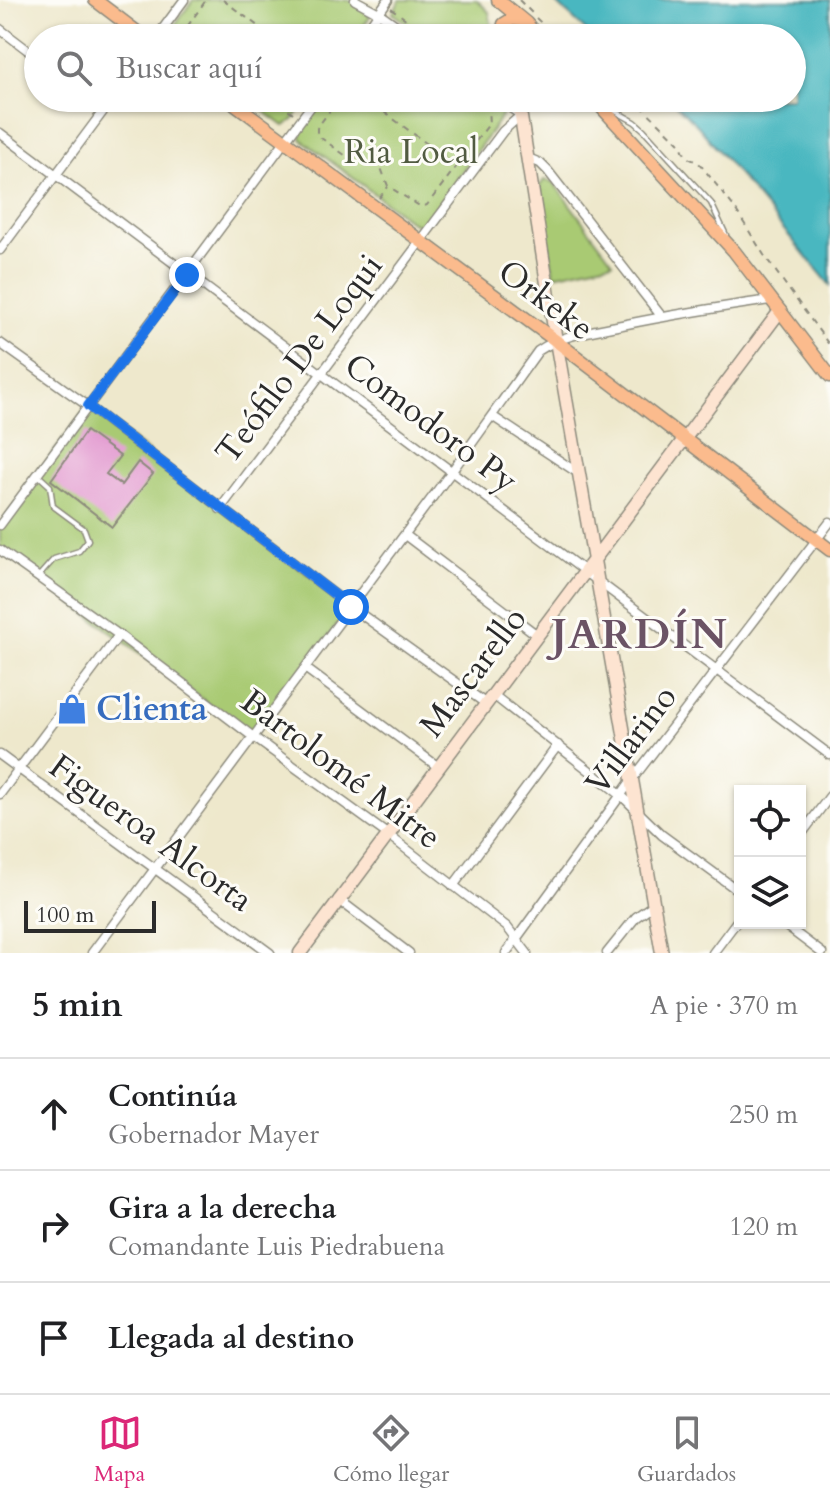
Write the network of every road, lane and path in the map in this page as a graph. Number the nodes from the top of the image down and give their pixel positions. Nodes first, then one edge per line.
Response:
1 (95, 0) edge
2 (184, 0) edge
3 (206, 0) edge
4 (223, 0) edge
5 (355, 0) edge
6 (491, 0) edge
7 (498, 0) edge
8 (519, 0) edge
9 (387, 2) edge
10 (395, 11) dead end
11 (379, 13) junction
12 (127, 24) edge
13 (166, 24) edge
14 (189, 24) edge
15 (255, 24) edge
16 (371, 24) edge
17 (394, 24) edge
18 (412, 24) edge
19 (499, 24) edge
20 (523, 24) edge
21 (543, 24) edge
22 (0, 29) edge
23 (24, 47) edge
24 (103, 112) edge
25 (246, 112) edge
26 (307, 112) edge
27 (329, 112) edge
28 (384, 112) edge
29 (488, 112) edge
30 (517, 112) edge
31 (520, 112) edge
32 (607, 112) edge
33 (647, 112) edge
34 (521, 115) junction
35 (0, 133) edge
36 (285, 141) junction
37 (528, 158) junction
38 (457, 166) junction
39 (57, 176) junction
40 (388, 186) junction
41 (373, 205) junction
42 (420, 240) junction
43 (0, 250) edge
44 (187, 275) junction
45 (770, 300) junction
46 (780, 311) junction
47 (662, 317) junction
48 (556, 341) junction
49 (0, 343) edge
50 (830, 346) edge
51 (322, 374) junction
52 (830, 376) edge
53 (88, 406) junction
54 (492, 416) junction
55 (683, 438) junction
56 (452, 471) junction
57 (37, 475) junction
58 (581, 475) junction
59 (220, 509) junction
60 (830, 522) edge
61 (0, 525) edge
62 (405, 535) junction
63 (816, 540) junction
64 (0, 550) edge
65 (830, 550) edge
66 (594, 558) junction
67 (584, 571) junction
68 (38, 577) junction
69 (598, 581) junction
70 (351, 607) junction
71 (119, 635) junction
72 (537, 635) junction
73 (305, 668) junction
74 (718, 668) junction
75 (489, 698) junction
76 (252, 736) junction
77 (558, 745) junction
78 (0, 755) edge
79 (830, 755) edge
80 (437, 766) junction
81 (18, 767) junction
82 (631, 781) junction
83 (0, 794) edge
84 (622, 796) junction
85 (830, 796) edge
86 (637, 810) junction
87 (806, 828) edge
88 (387, 834) junction
89 (154, 869) junction
90 (453, 886) junction
91 (734, 888) edge
92 (338, 899) junction
93 (653, 905) junction
94 (734, 925) edge
95 (790, 929) edge
96 (516, 940) junction
97 (92, 953) edge
98 (270, 953) edge
99 (300, 953) edge
100 (409, 953) edge
101 (506, 953) edge
102 (527, 953) edge
103 (607, 953) edge
104 (662, 953) edge
105 (713, 953) edge
106 (822, 953) edge

1 - 12 main road
2 - 13 street
3 - 14 path
4 - 15 path
5 - 11 street
6 - 19 main road
7 - 20 main road
8 - 21 path
9 - 11 street
10 - 18 path
11 - 16 street
11 - 17 street
22 - 23 street
24 - 39 street
25 - 36 main road, Orkeke
26 - 36 street
27 - 40 path
28 - 38 path
29 - 38 path
30 - 34 street
31 - 34 main road
32 - 45 main road
33 - 50 path
34 - 37 main road
34 - 42 street, Teófilo De Loqui
35 - 39 street, Comodoro Py
36 - 41 main road, Orkeke
36 - 44 street
37 - 47 street
37 - 48 main road
38 - 40 path
39 - 43 street
39 - 44 street, Comodoro Py
40 - 41 path
41 - 42 main road, Orkeke
42 - 48 main road, Orkeke
42 - 51 street, Teófilo De Loqui
44 - 51 street, Comodoro Py
44 - 53 street
45 - 46 main road
45 - 47 street
46 - 52 main road
46 - 55 main road, Mascarello
47 - 48 street
48 - 54 street
48 - 55 main road, Orkeke
48 - 58 main road
49 - 53 street
51 - 56 street, Comodoro Py
51 - 59 street, Teófilo De Loqui
53 - 57 street
53 - 59 street
54 - 56 street
54 - 58 street
55 - 63 main road, Orkeke
55 - 66 main road, Mascarello
56 - 62 street
56 - 67 street, Comodoro Py
57 - 61 street
57 - 68 lane
58 - 66 main road
59 - 70 street
60 - 63 street, Villarino
62 - 70 street
62 - 72 street
63 - 65 main road, Orkeke
63 - 74 street, Villarino
64 - 68 street, Bartolomé Mitre
66 - 67 main road, Mascarello
66 - 69 main road
67 - 69 street, Comodoro Py
67 - 72 main road, Mascarello
68 - 71 street, Bartolomé Mitre
69 - 74 street, Comodoro Py
69 - 82 main road
70 - 73 street
70 - 75 street
71 - 76 street, Bartolomé Mitre
71 - 81 street
72 - 75 main road, Mascarello
73 - 76 street
73 - 80 street
74 - 79 street, Comodoro Py
74 - 82 street, Villarino
75 - 77 street
75 - 80 main road, Mascarello
76 - 88 street, Bartolomé Mitre
76 - 89 street
77 - 84 street
77 - 90 street
78 - 81 street, Figueroa Alcorta
80 - 88 main road, Mascarello
81 - 83 street
81 - 89 street, Figueroa Alcorta
82 - 84 street, Villarino
82 - 86 main road
84 - 86 street
84 - 96 street, Villarino
85 - 87 street
86 - 91 street
86 - 93 main road
88 - 90 street, Bartolomé Mitre
88 - 92 main road, Mascarello
89 - 97 street
89 - 98 street, Figueroa Alcorta
90 - 96 street, Bartolomé Mitre
92 - 99 main road, Mascarello
92 - 100 street
93 - 103 street
93 - 104 main road
94 - 105 street
95 - 106 street
96 - 101 street, Villarino
96 - 102 street, Bartolomé Mitre

